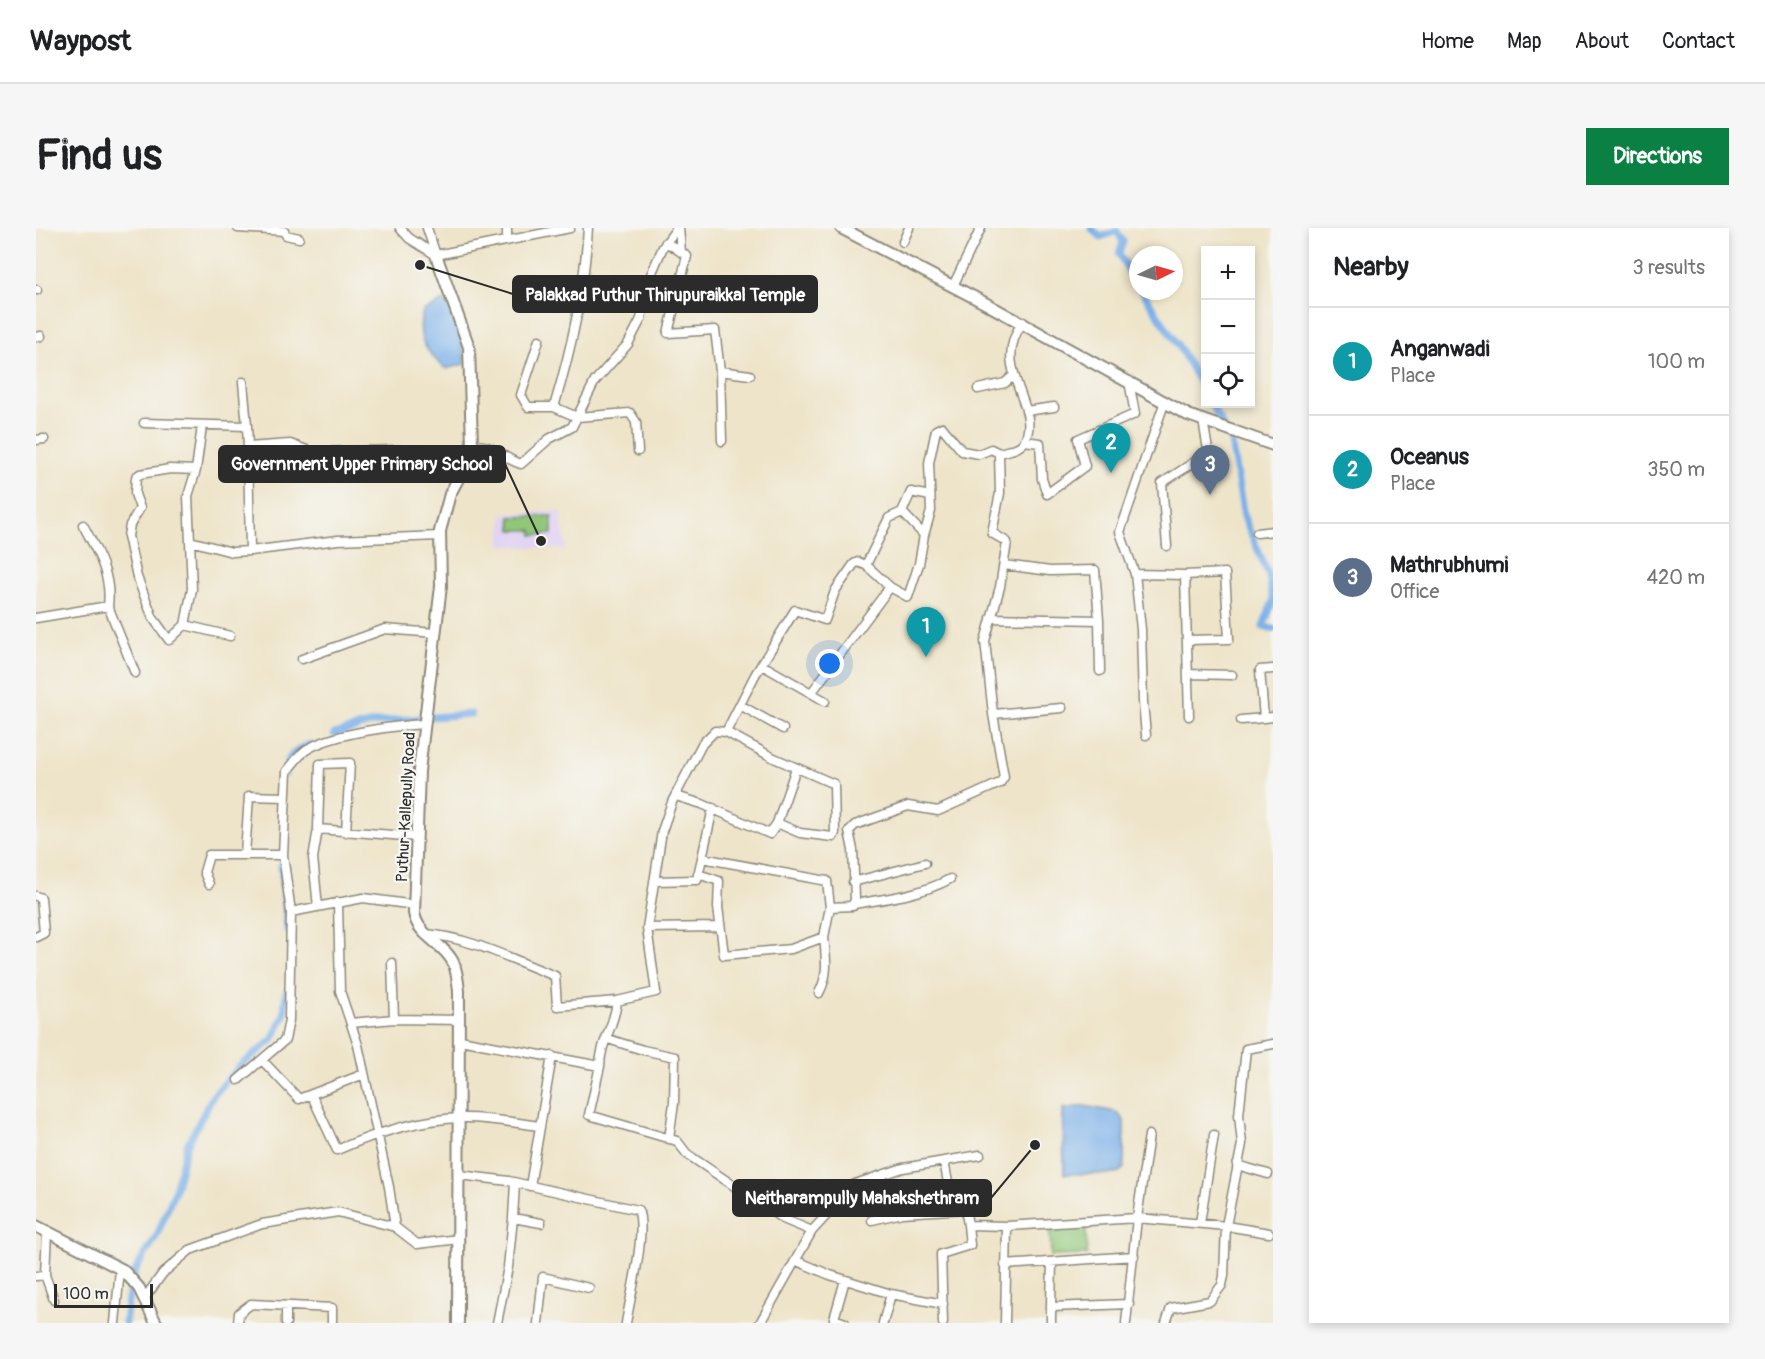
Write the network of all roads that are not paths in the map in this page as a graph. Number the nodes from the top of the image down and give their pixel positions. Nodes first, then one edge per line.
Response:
1 (238, 228) edge
2 (400, 228) edge
3 (437, 228) edge
4 (507, 228) edge
5 (570, 228) edge
6 (588, 228) edge
7 (678, 228) edge
8 (842, 228) edge
9 (909, 228) edge
10 (981, 228) edge
11 (548, 230) edge
12 (428, 231) edge
13 (299, 238) dead end
14 (507, 241) junction
15 (666, 242) junction
16 (903, 242) dead end
17 (681, 252) junction
18 (436, 255) junction
19 (953, 286) junction
20 (1023, 323) junction
21 (539, 340) dead end
22 (720, 371) junction
23 (750, 375) dead end
24 (1013, 376) junction
25 (1129, 381) junction
26 (243, 382) dead end
27 (978, 389) dead end
28 (1165, 401) junction
29 (554, 407) junction
30 (1054, 407) dead end
31 (1026, 411) junction
32 (577, 417) junction
33 (1204, 420) junction
34 (144, 423) dead end
35 (202, 426) junction
36 (247, 426) junction
37 (722, 441) dead end
38 (1024, 441) junction
39 (472, 445) junction
40 (1273, 445) edge
41 (248, 447) junction
42 (638, 451) dead end
43 (999, 453) junction
44 (1208, 453) junction
45 (467, 462) junction
46 (196, 470) junction
47 (1213, 480) dead end
48 (930, 496) junction
49 (902, 512) junction
50 (83, 525) dead end
51 (1273, 531) edge
52 (1257, 533) dead end
53 (924, 535) junction
54 (440, 536) junction
55 (190, 541) junction
56 (1167, 546) dead end
57 (250, 551) junction
58 (866, 565) junction
59 (1004, 565) junction
60 (1135, 574) junction
61 (1185, 575) junction
62 (890, 587) junction
63 (108, 606) junction
64 (36, 618) edge
65 (991, 618) junction
66 (1099, 620) junction
67 (185, 625) junction
68 (435, 633) junction
69 (230, 636) dead end
70 (1188, 640) junction
71 (302, 659) dead end
72 (762, 665) junction
73 (1273, 669) edge
74 (1100, 671) dead end
75 (135, 673) dead end
76 (1189, 674) junction
77 (1232, 675) dead end
78 (812, 692) junction
79 (825, 701) dead end
80 (740, 705) junction
81 (1062, 708) dead end
82 (993, 714) junction
83 (1190, 716) dead end
84 (1268, 718) edge
85 (1241, 720) dead end
86 (424, 724) junction
87 (783, 729) dead end
88 (726, 732) junction
89 (1146, 735) dead end
90 (796, 768) junction
91 (676, 796) junction
92 (284, 797) junction
93 (714, 808) junction
94 (777, 823) junction
95 (318, 829) junction
96 (346, 832) junction
97 (417, 837) junction
98 (245, 854) junction
99 (283, 855) junction
100 (702, 858) junction
101 (925, 863) dead end
102 (698, 874) junction
103 (950, 879) dead end
104 (654, 881) junction
105 (853, 882) junction
106 (209, 884) dead end
107 (36, 897) edge
108 (338, 902) junction
109 (854, 904) junction
110 (415, 905) junction
111 (318, 907) junction
112 (830, 907) junction
113 (291, 912) junction
114 (646, 927) junction
115 (720, 927) junction
116 (425, 934) junction
117 (36, 937) edge
118 (824, 938) junction
119 (392, 963) dead end
120 (819, 993) dead end
121 (617, 1002) junction
122 (394, 1019) junction
123 (460, 1020) junction
124 (351, 1023) junction
125 (608, 1039) junction
126 (460, 1040) junction
127 (1273, 1044) edge
128 (552, 1056) junction
129 (262, 1060) junction
130 (600, 1066) junction
131 (364, 1074) junction
132 (238, 1080) dead end
133 (312, 1096) junction
134 (460, 1118) junction
135 (540, 1126) junction
136 (375, 1134) junction
137 (1149, 1135) dead end
138 (1214, 1135) dead end
139 (669, 1139) junction
140 (980, 1155) dead end
141 (944, 1161) junction
142 (1237, 1165) junction
143 (1268, 1174) dead end
144 (459, 1175) junction
145 (515, 1183) junction
146 (530, 1186) junction
147 (963, 1196) dead end
148 (947, 1198) dead end
149 (966, 1209) junction
150 (513, 1218) junction
151 (1137, 1218) junction
152 (872, 1220) dead end
153 (1200, 1223) junction
154 (541, 1224) dead end
155 (968, 1225) junction
156 (36, 1226) edge
157 (1007, 1226) junction
158 (1226, 1226) junction
159 (395, 1227) junction
160 (812, 1231) junction
161 (47, 1232) junction
162 (1269, 1233) dead end
163 (459, 1239) junction
164 (1134, 1256) junction
165 (798, 1261) junction
166 (1052, 1262) junction
167 (1005, 1265) junction
168 (122, 1269) junction
169 (41, 1276) edge
170 (845, 1280) junction
171 (589, 1288) dead end
172 (891, 1294) junction
173 (144, 1299) junction
174 (54, 1300) dead end
175 (943, 1304) junction
176 (1129, 1304) junction
177 (286, 1307) junction
178 (1051, 1307) junction
179 (115, 1323) edge
180 (156, 1323) edge
181 (238, 1323) edge
182 (286, 1323) edge
183 (332, 1323) edge
184 (458, 1323) edge
185 (496, 1323) edge
186 (538, 1323) edge
187 (626, 1323) edge
188 (760, 1323) edge
189 (845, 1323) edge
190 (883, 1323) edge
191 (943, 1323) edge
192 (1005, 1323) edge
193 (1051, 1323) edge
194 (1126, 1323) edge
195 (1166, 1323) edge

1 - 13 street
2 - 18 street
3 - 12 street
4 - 14 street
5 - 11 street
6 - 29 street
7 - 15 street
7 - 17 street
8 - 19 main road
9 - 16 street
10 - 19 street
11 - 14 street
12 - 18 street
14 - 18 street
15 - 17 street
15 - 32 street
17 - 22 street
18 - 39 main road, Puthur-Kallepully Road
19 - 20 main road
20 - 24 street
20 - 25 main road
21 - 29 street
22 - 23 street
22 - 37 street
24 - 27 street
24 - 31 street
25 - 28 main road
25 - 38 street
26 - 36 street
28 - 33 main road
28 - 60 street
29 - 32 street
30 - 31 street
31 - 38 street
32 - 39 street
32 - 42 street
33 - 40 main road
33 - 44 street
34 - 35 street
35 - 36 street
35 - 46 street
36 - 41 street
38 - 43 street
39 - 45 main road, Puthur-Kallepully Road
41 - 45 street
41 - 57 street
43 - 48 street
43 - 59 street
44 - 47 street
44 - 56 street
45 - 54 main road, Puthur-Kallepully Road
46 - 55 street
46 - 67 street
48 - 49 street
48 - 53 street
49 - 53 street
49 - 58 street
50 - 63 street
51 - 52 street
53 - 62 street
54 - 57 street
54 - 68 main road, Puthur-Kallepully Road
55 - 57 street
55 - 67 street
58 - 62 street
58 - 72 street
59 - 65 street
59 - 66 street
60 - 61 street
60 - 89 street
61 - 70 street
61 - 70 street
62 - 78 street
63 - 64 street
63 - 75 street
65 - 66 street
65 - 82 street
66 - 74 street
67 - 69 street
68 - 71 street
68 - 86 main road, Puthur-Kallepully Road
70 - 76 street
72 - 78 street
72 - 80 street
73 - 84 street
76 - 77 street
76 - 83 street
78 - 79 street
80 - 87 street
80 - 88 street
81 - 82 street
82 - 105 street
84 - 85 street
86 - 92 street
86 - 97 main road, Puthur-Kallepully Road
88 - 90 street
88 - 91 street
90 - 94 street
90 - 94 street
91 - 93 street
91 - 104 street
92 - 98 street
92 - 99 street
93 - 94 street
93 - 100 street
95 - 96 street
95 - 96 street
95 - 111 street
96 - 97 street
97 - 110 main road, Puthur-Kallepully Road
98 - 99 street
98 - 106 street
99 - 113 street
100 - 102 street
100 - 112 street
101 - 105 street
102 - 104 street
102 - 115 street
103 - 109 street
104 - 114 street
105 - 109 street
107 - 117 street
108 - 110 street
108 - 111 street
108 - 124 street
109 - 112 street
110 - 116 main road, Puthur-Kallepully Road
111 - 113 street
112 - 118 street
113 - 129 street
114 - 115 street
114 - 121 street
115 - 118 street
116 - 121 street
116 - 123 main road, Puthur-Kallepully Road
118 - 120 street
119 - 122 street
121 - 125 street
122 - 123 street
122 - 124 street
123 - 126 main road, Puthur-Kallepully Road
124 - 131 street
125 - 130 street
125 - 139 street
126 - 128 street
126 - 134 main road, Puthur-Kallepully Road
127 - 142 street
128 - 130 street
128 - 135 street
129 - 132 street
129 - 133 street
130 - 139 street
131 - 133 street
131 - 136 street
133 - 136 street
134 - 135 street
134 - 136 street
134 - 144 main road, Puthur-Kallepully Road
135 - 146 street
136 - 159 street
137 - 151 street
138 - 153 street
139 - 160 street
140 - 141 street
141 - 148 street
141 - 160 street
142 - 143 street
142 - 158 street
144 - 145 street
144 - 163 main road, Puthur-Kallepully Road
145 - 146 street
145 - 150 street
146 - 187 street
147 - 149 street
149 - 152 street
149 - 155 street
150 - 154 street
150 - 185 street
151 - 153 street
151 - 157 street
151 - 164 street
153 - 158 street
155 - 157 street
155 - 175 street
156 - 161 main road
157 - 167 street
158 - 162 street
158 - 195 street
159 - 163 street
159 - 173 street
160 - 165 street
161 - 168 main road
161 - 169 street
163 - 184 main road, Puthur-Kallepully Road
164 - 166 street
164 - 176 street
165 - 170 street
165 - 188 street
166 - 167 street
166 - 178 street
167 - 192 street
168 - 173 main road
168 - 179 street
169 - 174 street
170 - 172 street
170 - 189 street
171 - 186 street
172 - 175 street
172 - 190 street
173 - 180 main road
175 - 191 street
176 - 178 street
176 - 194 street
177 - 181 street
177 - 182 street
177 - 183 street
178 - 193 street

